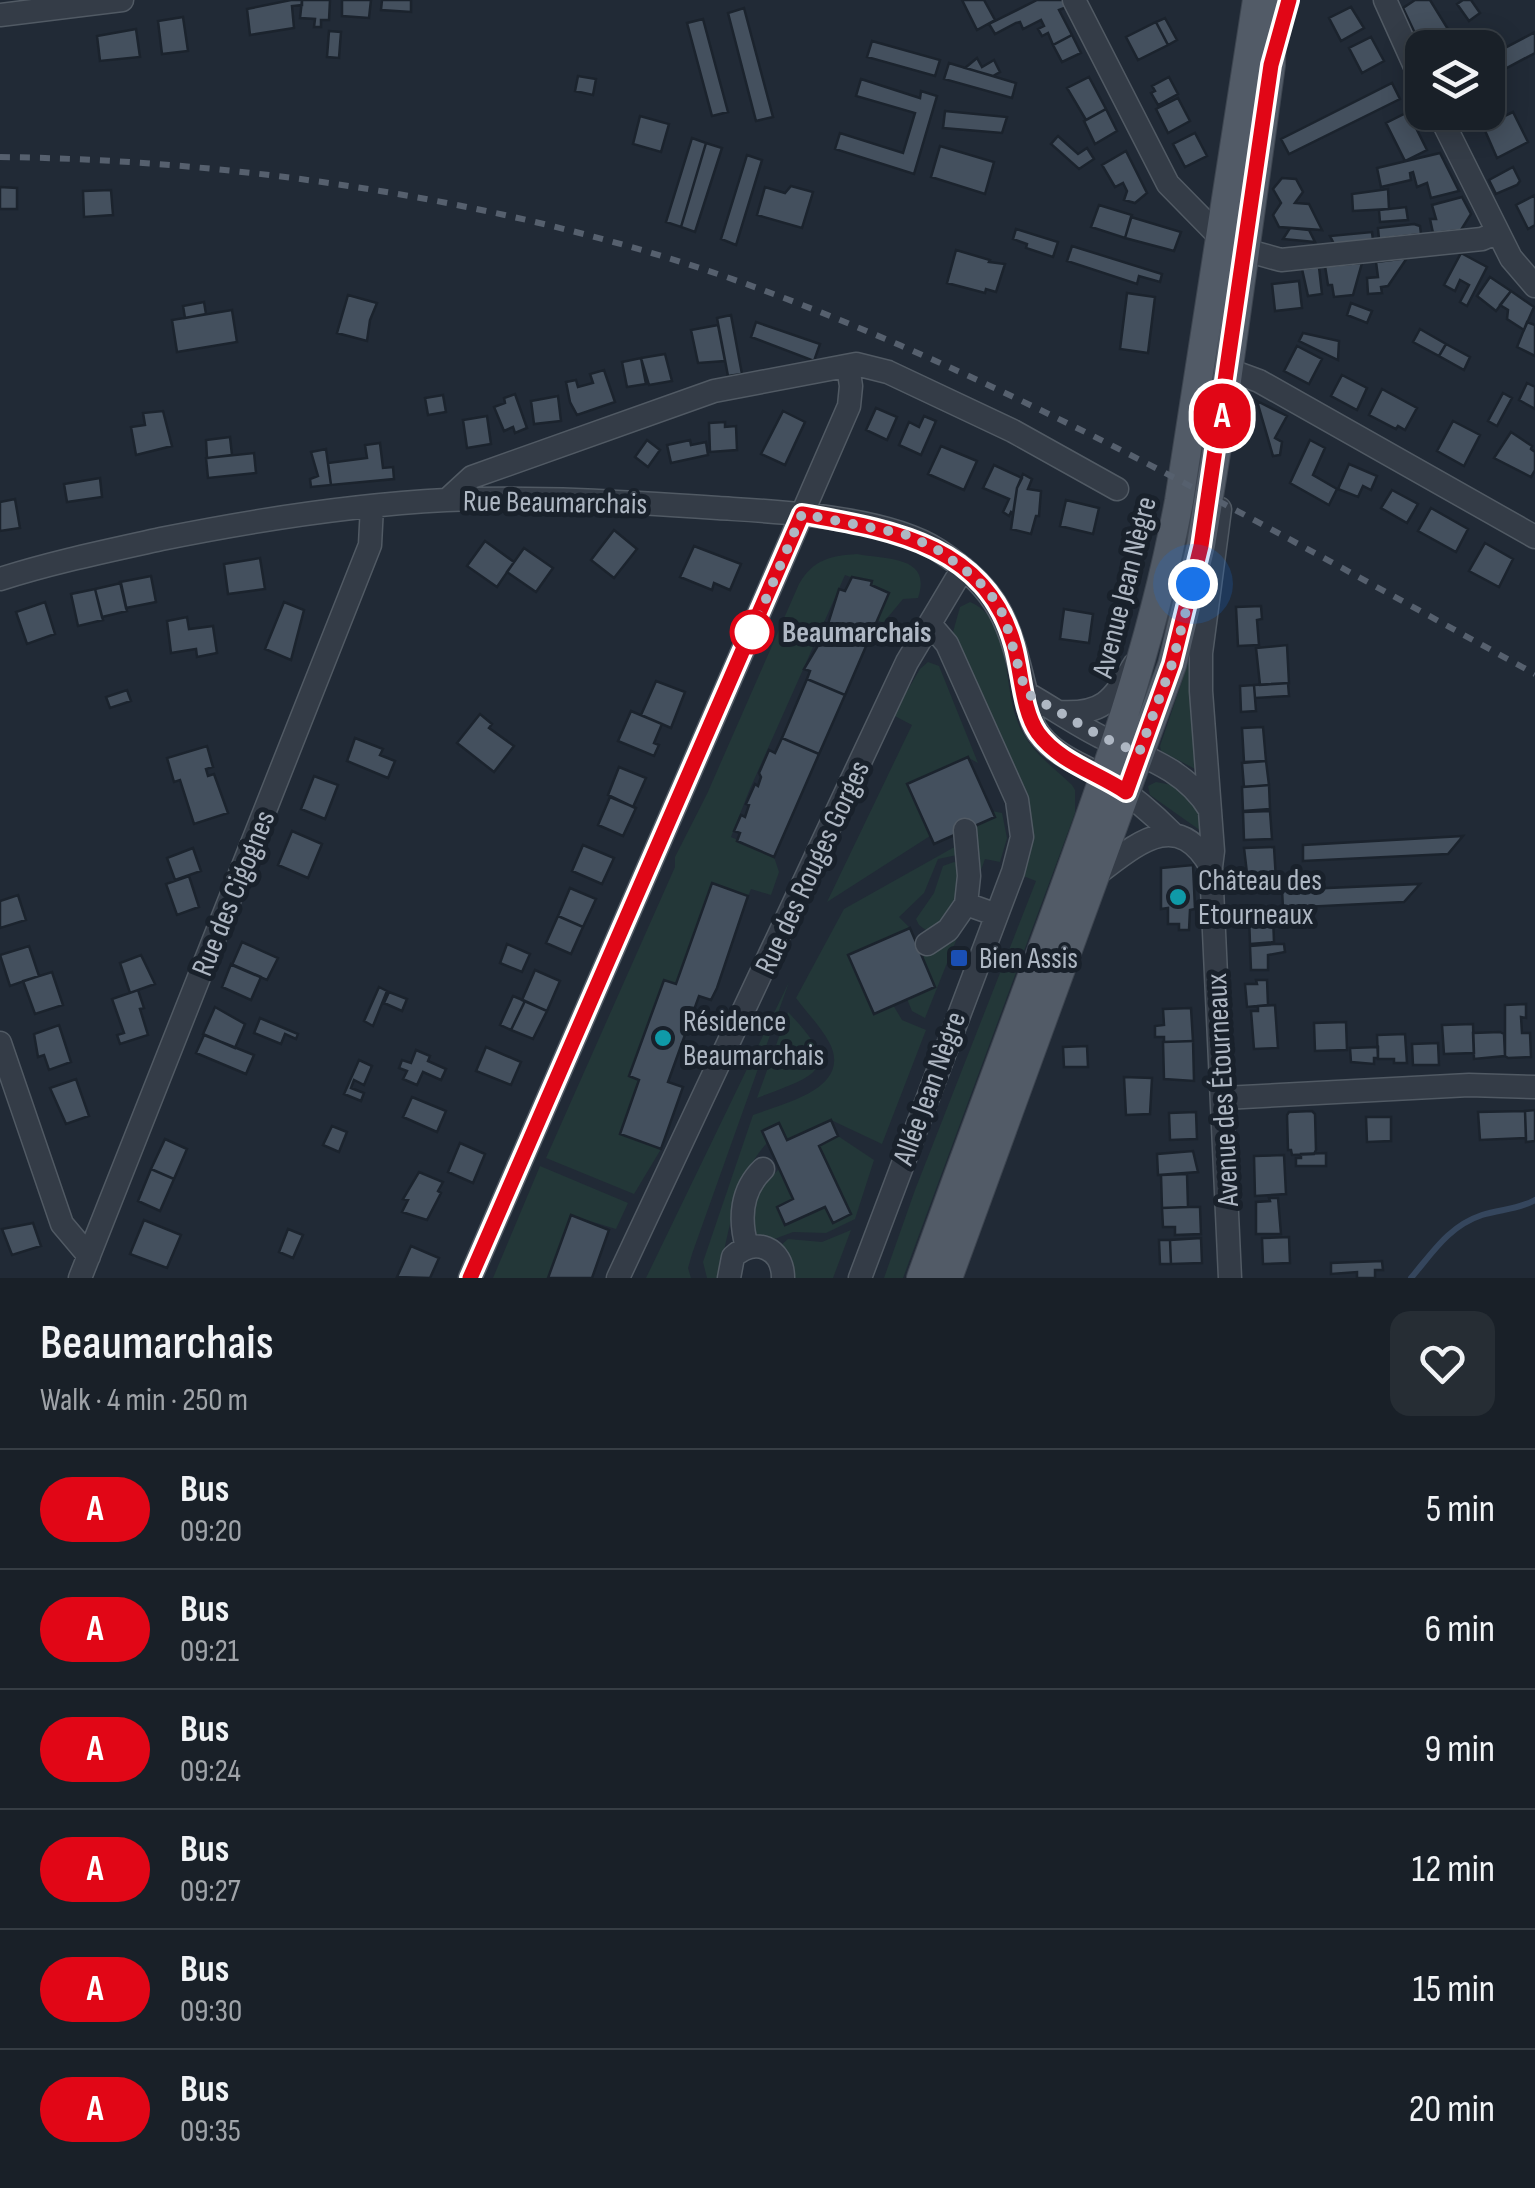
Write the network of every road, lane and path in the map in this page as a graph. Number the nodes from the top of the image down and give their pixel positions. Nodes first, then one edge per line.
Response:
1 (122, 0) edge
2 (1074, 0) edge
3 (1257, 0) edge
4 (1274, 0) edge
5 (1289, 0) edge
6 (1384, 4) edge
7 (0, 15) edge
8 (1405, 47) edge
9 (1271, 65) junction
10 (1447, 130) edge
11 (1498, 232) junction
12 (1233, 244) junction
13 (1535, 286) edge
14 (848, 366) junction
15 (1229, 370) junction
16 (1221, 424) junction
17 (545, 476) junction
18 (1117, 488) dead end
19 (447, 500) junction
20 (372, 506) junction
21 (802, 514) junction
22 (1535, 538) edge
23 (963, 568) junction
24 (0, 580) edge
25 (930, 624) junction
26 (1147, 644) junction
27 (1026, 693) junction
28 (1055, 712) junction
29 (1127, 748) junction
30 (1115, 785) junction
31 (1210, 810) junction
32 (965, 830) dead end
33 (1172, 833) junction
34 (1211, 866) junction
35 (1096, 874) junction
36 (966, 904) junction
37 (994, 914) junction
38 (927, 944) dead end
39 (0, 1043) edge
40 (1535, 1087) edge
41 (1224, 1098) junction
42 (764, 1169) dead end
43 (747, 1247) junction
44 (89, 1256) junction
45 (80, 1278) edge
46 (470, 1278) edge
47 (618, 1278) edge
48 (729, 1278) edge
49 (783, 1278) edge
50 (860, 1278) edge
51 (920, 1278) edge
52 (948, 1278) edge
53 (1230, 1278) edge

1 - 7 street
2 - 12 street
3 - 12 main road, Avenue Jean Nègre
4 - 9 main road, Avenue Jean Nègre
5 - 9 main road, Avenue Jean Nègre
6 - 8 street
9 - 12 main road, Avenue Jean Nègre
10 - 11 street
11 - 12 street
11 - 13 street
12 - 15 main road, Avenue Jean Nègre
12 - 26 main road, Avenue Jean Nègre
14 - 17 street
14 - 18 street
14 - 21 street
15 - 16 main road, Avenue Jean Nègre
15 - 22 street
16 - 29 main road, Avenue Jean Nègre
16 - 31 street, Avenue des Étourneaux
17 - 19 street, Rue Beaumarchais
17 - 19 street
17 - 21 street, Rue Beaumarchais
19 - 20 street, Rue Beaumarchais
20 - 24 street, Rue Beaumarchais
20 - 44 street, Rue des Cigognes
21 - 23 street, Rue Beaumarchais
21 - 46 street
23 - 25 street, Rue des Rouges Gorges
23 - 27 street, Rue Beaumarchais
25 - 37 street, Allée Jean Nègre
25 - 47 street, Rue des Rouges Gorges
26 - 28 street
26 - 29 main road, Avenue Jean Nègre
27 - 28 street
27 - 30 street, Rue Beaumarchais
28 - 29 street
29 - 30 main road, Avenue Jean Nègre
29 - 31 street
30 - 33 street, Rue Beaumarchais
30 - 35 main road, Avenue Jean Nègre
30 - 51 main road, Avenue Jean Nègre
31 - 34 street, Avenue des Étourneaux
32 - 36 street
33 - 34 street, Rue Beaumarchais
33 - 35 street
34 - 41 street, Avenue des Étourneaux
35 - 52 main road, Avenue Jean Nègre
36 - 37 street
36 - 38 street
37 - 50 street, Allée Jean Nègre
39 - 44 street
40 - 41 street
41 - 53 street, Avenue des Étourneaux
42 - 43 street
43 - 48 street
43 - 49 street
44 - 45 street, Rue des Cigognes

